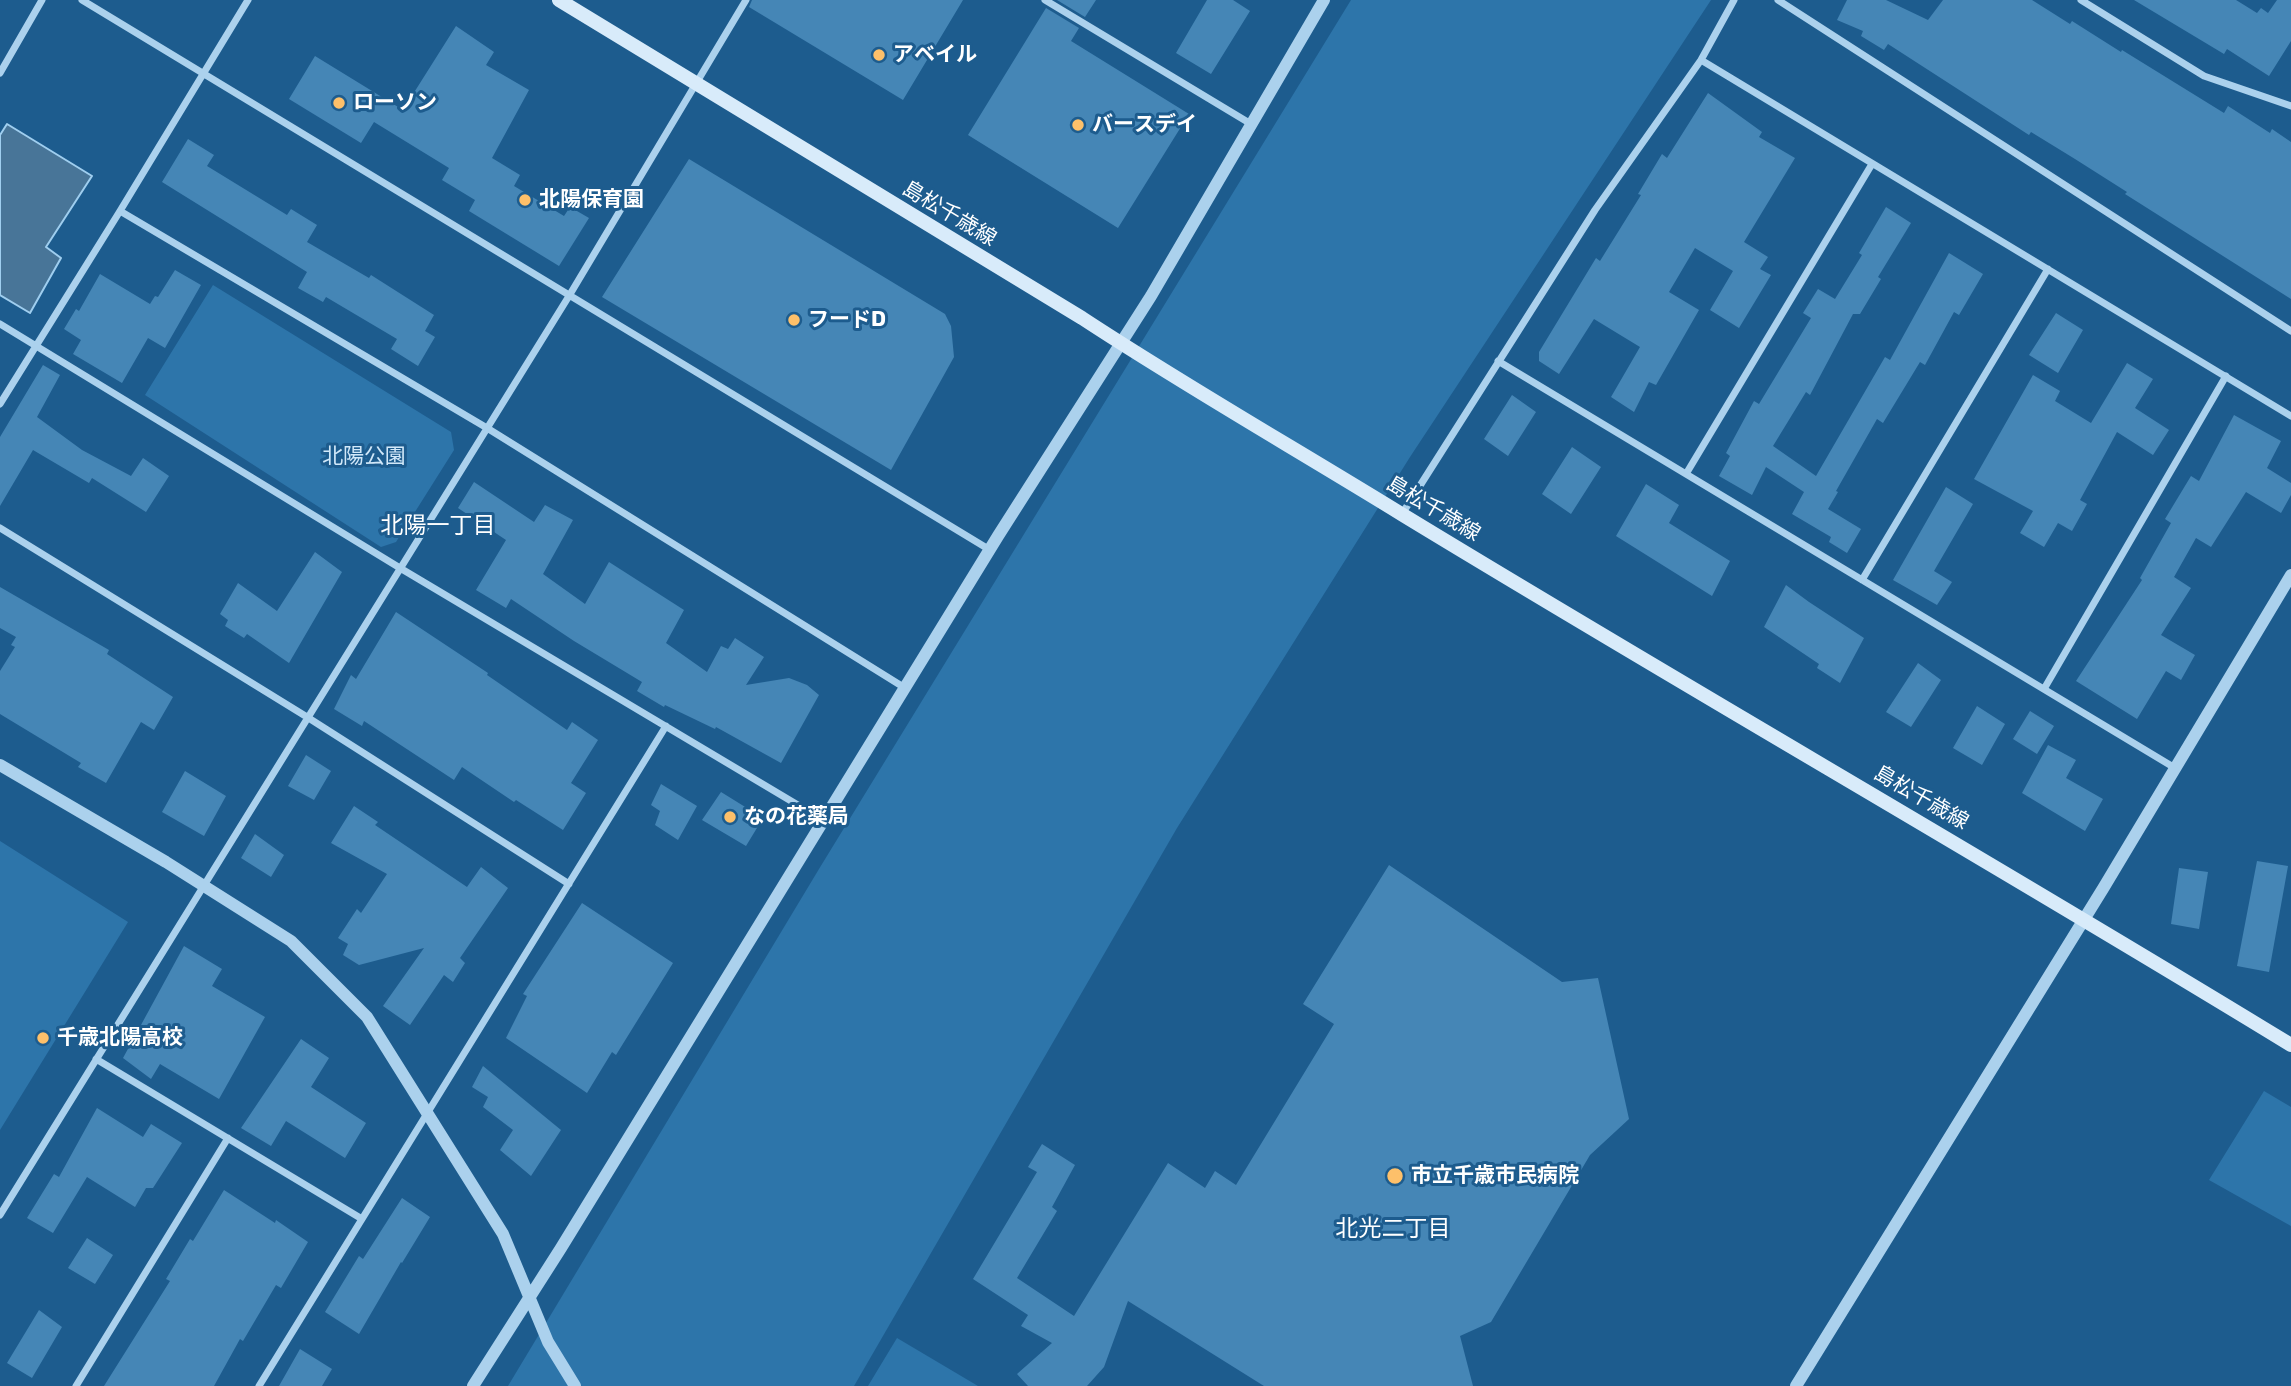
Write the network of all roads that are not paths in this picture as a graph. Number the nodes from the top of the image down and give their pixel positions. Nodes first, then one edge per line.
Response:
1 (42, 0) edge
2 (82, 0) edge
3 (248, 0) edge
4 (559, 0) edge
5 (746, 0) edge
6 (1045, 0) edge
7 (1324, 0) edge
8 (1734, 0) edge
9 (1777, 0) edge
10 (2081, 0) edge
11 (1701, 60) junction
12 (0, 73) edge
13 (203, 74) junction
14 (696, 85) junction
15 (2291, 106) edge
16 (1251, 124) junction
17 (1872, 163) junction
18 (120, 211) junction
19 (2048, 269) junction
20 (569, 296) junction
21 (0, 324) edge
22 (2291, 331) edge
23 (1120, 344) junction
24 (37, 346) junction
25 (1499, 361) junction
26 (2225, 376) junction
27 (0, 404) edge
28 (2291, 416) edge
29 (487, 428) junction
30 (1686, 474) junction
31 (1402, 514) junction
32 (0, 528) edge
33 (990, 551) junction
34 (400, 568) junction
35 (2291, 575) edge
36 (1862, 580) junction
37 (905, 688) junction
38 (2043, 689) junction
39 (307, 717) junction
40 (666, 726) junction
41 (0, 765) edge
42 (2175, 768) junction
43 (823, 820) junction
44 (569, 884) junction
45 (203, 885) junction
46 (2084, 918) junction
47 (2291, 1045) edge
48 (96, 1059) junction
49 (428, 1112) junction
50 (228, 1138) junction
51 (0, 1215) edge
52 (362, 1219) junction
53 (530, 1295) junction
54 (76, 1386) edge
55 (259, 1386) edge
56 (473, 1386) edge
57 (575, 1386) edge
58 (1796, 1386) edge

1 - 12 street
2 - 13 street
3 - 13 street
4 - 14 main road, 島松千歳線
5 - 14 street
6 - 16 street
7 - 16 street
8 - 11 street
9 - 22 street
10 - 15 street
11 - 17 street
11 - 25 street
13 - 18 street
13 - 20 street
14 - 20 street
14 - 23 main road, 島松千歳線
16 - 23 street
17 - 19 street
17 - 30 street
18 - 24 street
18 - 29 street
19 - 26 street
19 - 36 street
20 - 29 street
20 - 33 street
21 - 24 street
23 - 31 main road, 島松千歳線
23 - 33 street
24 - 27 street
24 - 34 street
25 - 30 street
25 - 31 street
26 - 28 street
26 - 38 street
29 - 34 street
29 - 37 street
30 - 36 street
31 - 46 main road, 島松千歳線
32 - 39 street
33 - 37 street
34 - 39 street
34 - 40 street
35 - 42 street
36 - 38 street
37 - 43 street
38 - 42 street
39 - 44 street
39 - 45 street
40 - 43 street
40 - 44 street
41 - 45 street
42 - 46 street
43 - 53 street
44 - 49 street
45 - 48 street
45 - 49 street
46 - 47 main road, 島松千歳線
46 - 58 street
48 - 50 street
48 - 51 street
49 - 52 street
49 - 53 street
50 - 52 street
50 - 54 street
52 - 55 street
53 - 56 street
53 - 57 street

